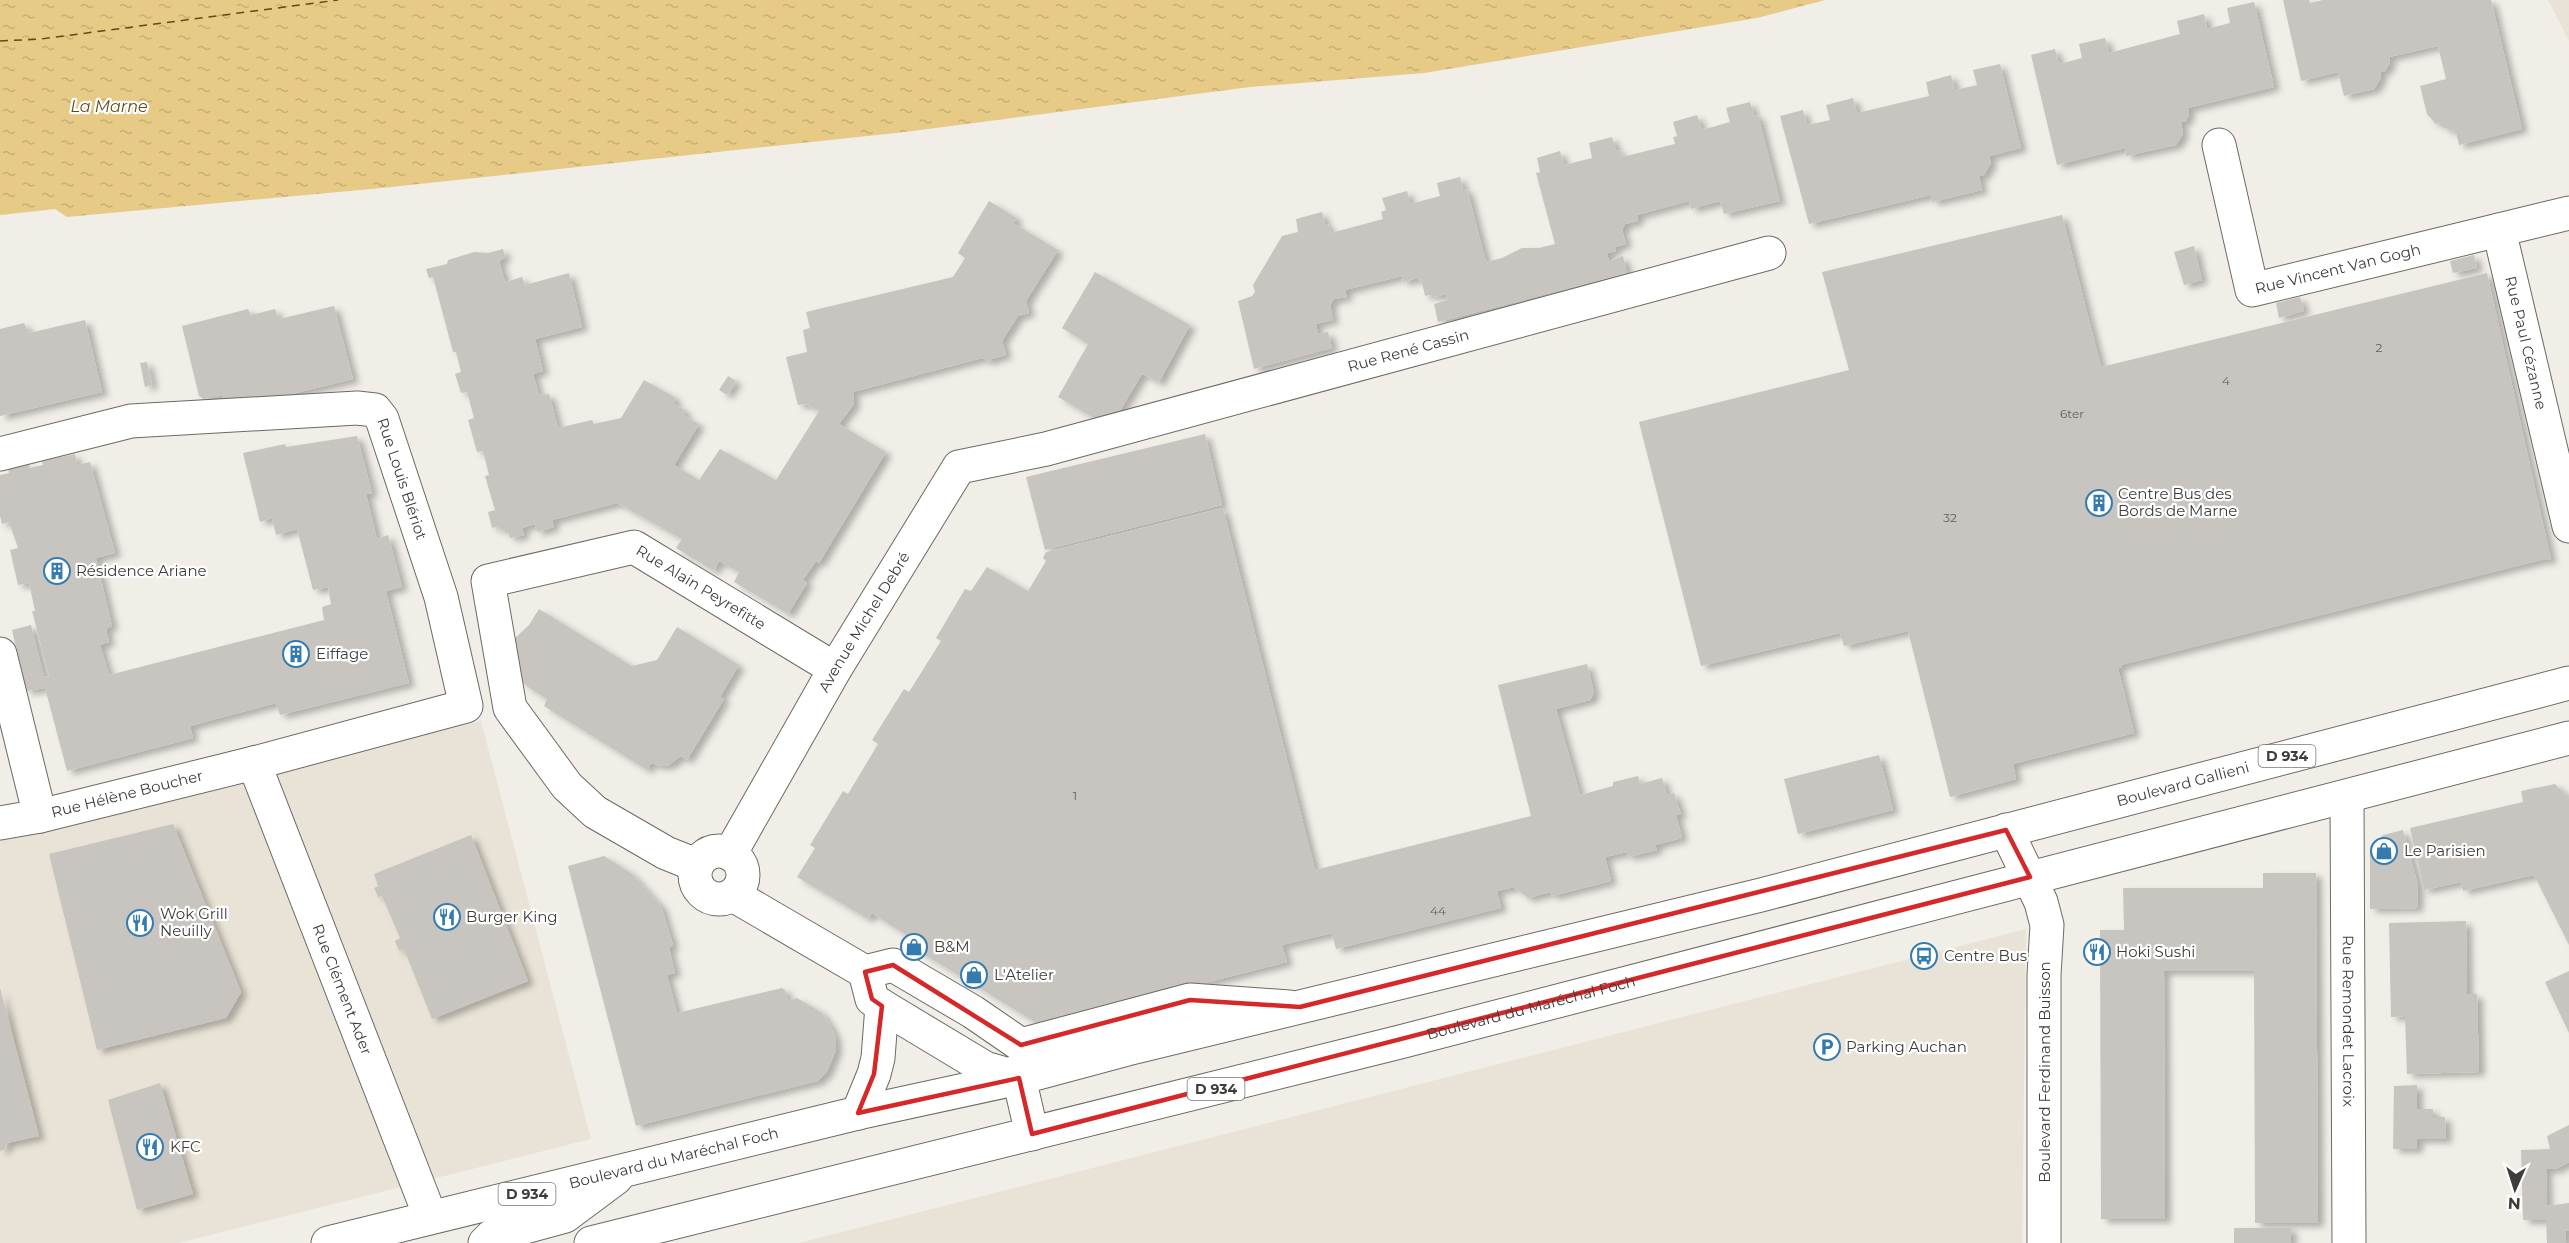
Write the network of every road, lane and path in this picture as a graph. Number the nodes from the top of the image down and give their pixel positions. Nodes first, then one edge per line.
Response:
1 (2219, 145) dead end
2 (2569, 213) edge
3 (2499, 230) junction
4 (1769, 253) dead end
5 (1046, 449) joint
6 (0, 454) edge
7 (2569, 526) edge
8 (0, 654) edge
9 (836, 669) junction
10 (2569, 683) edge
11 (2569, 738) edge
12 (254, 763) junction
13 (2347, 797) junction
14 (40, 816) junction
15 (0, 823) edge
16 (2006, 830) junction
17 (730, 854) junction
18 (696, 866) junction
19 (2035, 890) junction
20 (733, 895) junction
21 (865, 972) junction
22 (882, 1006) junction
23 (1300, 1007) junction
24 (1021, 1045) junction
25 (1019, 1078) junction
26 (858, 1113) junction
27 (1032, 1134) junction
28 (624, 1172) junction
29 (433, 1230) edge
30 (328, 1243) edge
31 (408, 1243) edge
32 (485, 1243) edge
33 (591, 1243) edge
34 (2044, 1243) edge
35 (2349, 1243) edge

1 - 3 street, Rue Vincent Van Gogh
2 - 3 street
3 - 7 street, Rue Paul Cézanne
4 - 5 street, Rue René Cassin
5 - 9 street, Avenue Michel Debré
6 - 12 street, Rue Louis Blériot
8 - 14 street
9 - 17 street, Avenue Michel Debré
9 - 18 street, Rue Alain Peyrefitte
10 - 16 street, Boulevard Gallieni / D 934
11 - 13 street, D 934
12 - 14 street, Rue Hélène Boucher
12 - 29 street, Rue Clément Ader
13 - 19 street, D 934
13 - 35 street, Rue Remondet Lacroix
14 - 15 street, Rue Hélène Boucher
16 - 19 street, Boulevard Ferdinand Buisson
16 - 23 street, Boulevard du Maréchal Foch / D 934
17 - 18 street
17 - 20 street
18 - 20 street
19 - 27 street, Boulevard du Maréchal Foch / D 934
19 - 34 street, Boulevard Ferdinand Buisson
20 - 21 street
21 - 22 street
21 - 24 street
22 - 25 street
22 - 26 street
23 - 24 street
23 - 25 street, Boulevard du Maréchal Foch / D 934
24 - 25 street
25 - 26 street, Boulevard du Maréchal Foch / D 934
25 - 27 street
26 - 28 street, Boulevard du Maréchal Foch / D 934
27 - 33 street, Boulevard du Maréchal Foch / D 934
28 - 29 street, Boulevard du Maréchal Foch / D 934
28 - 32 street
29 - 30 street, Boulevard du Maréchal Foch / D 934
29 - 31 street

